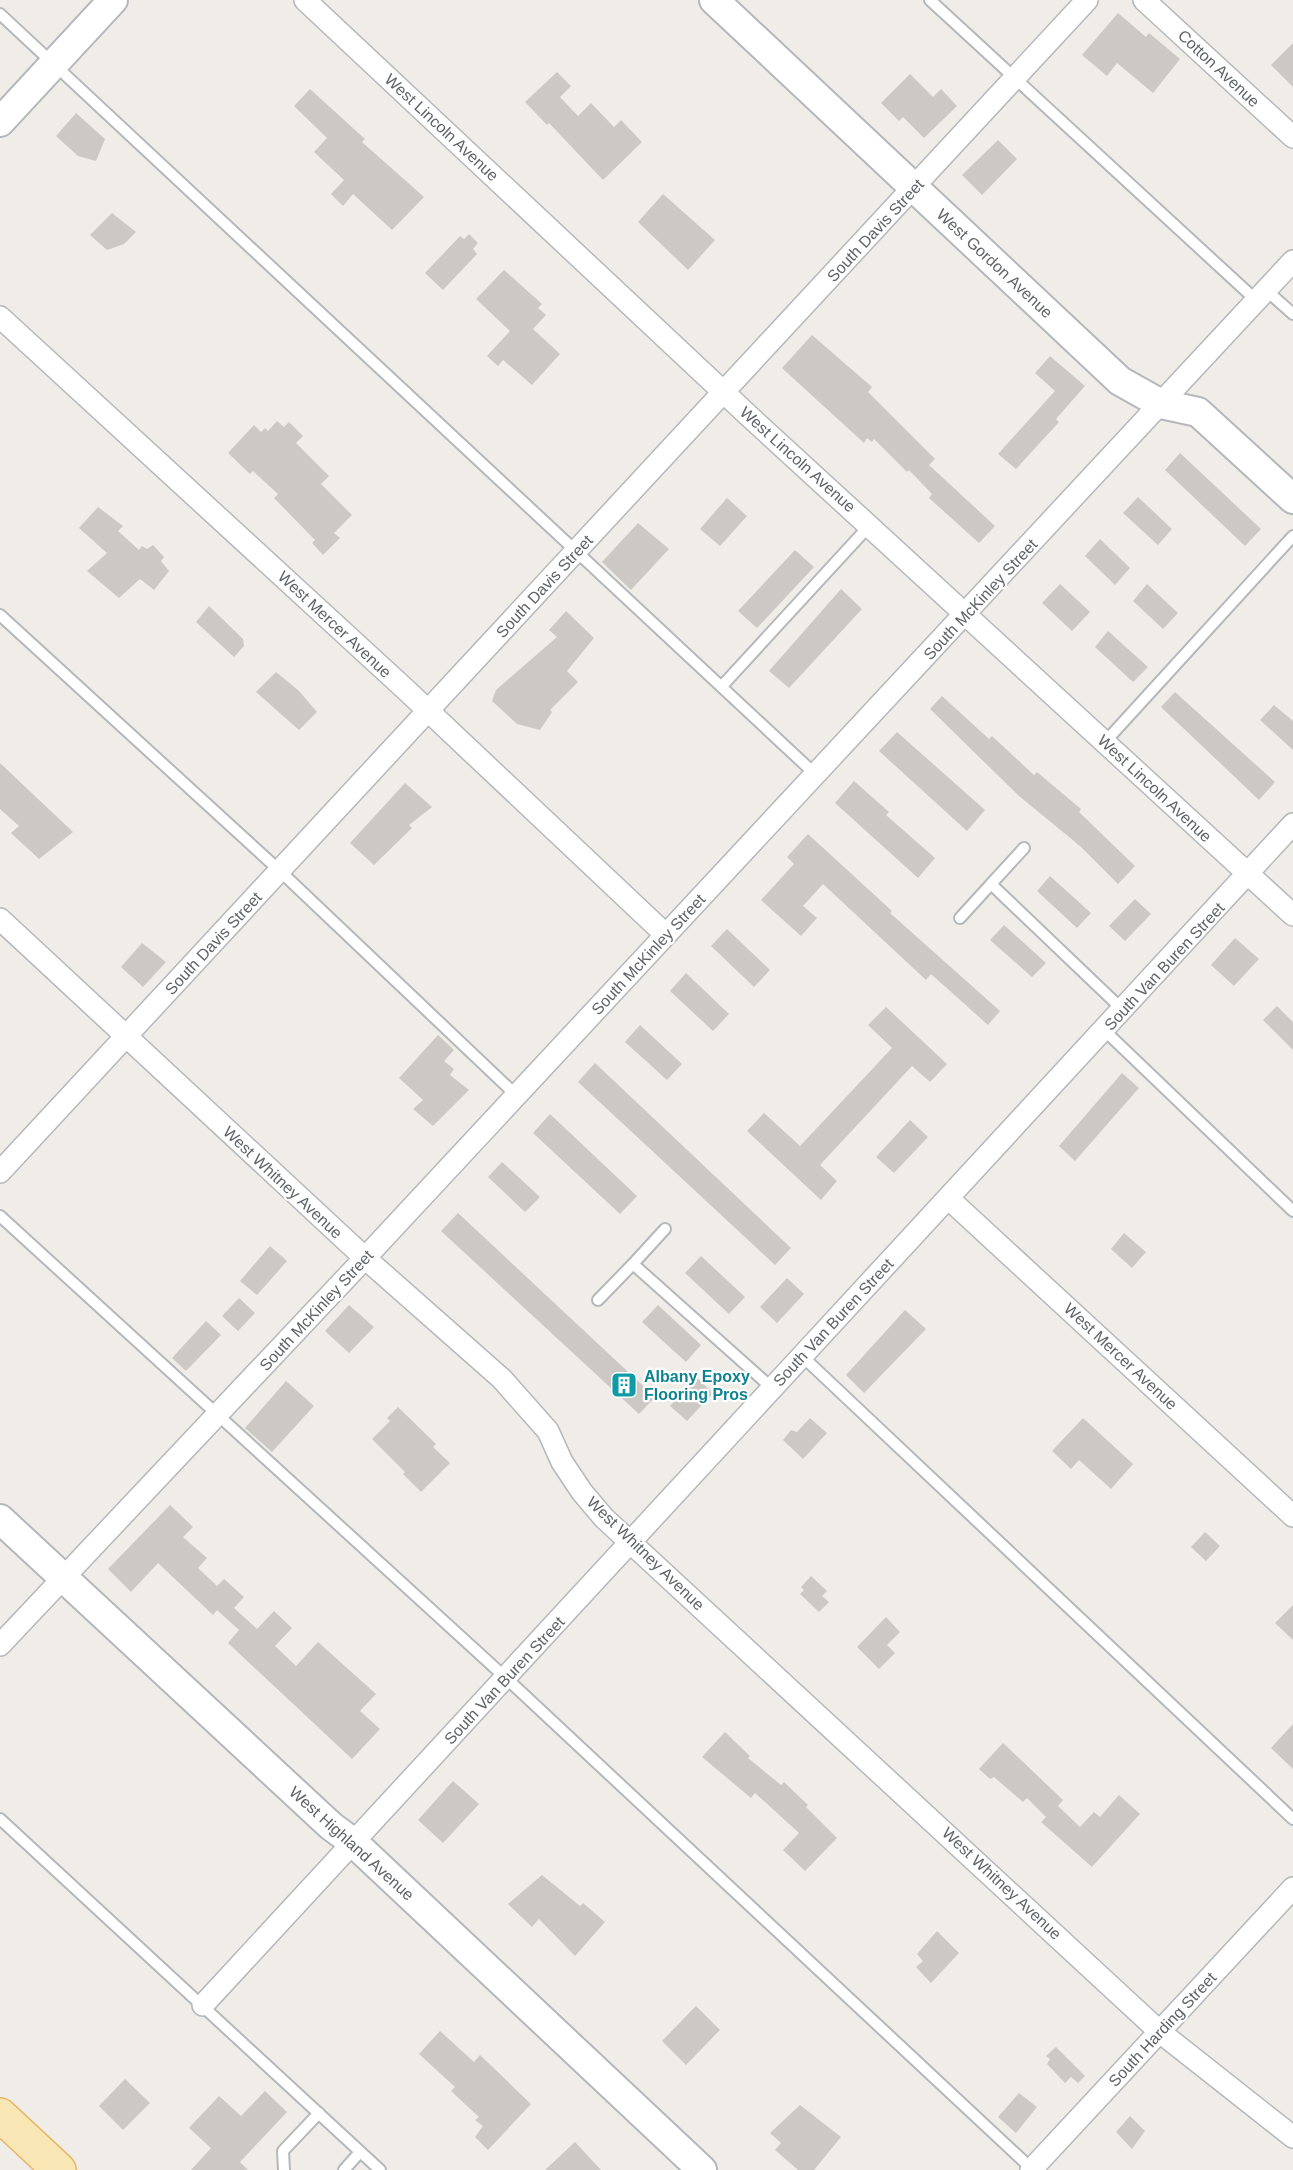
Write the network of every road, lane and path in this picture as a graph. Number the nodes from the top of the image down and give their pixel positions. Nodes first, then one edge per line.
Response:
1 (113, 0) edge
2 (305, 0) edge
3 (714, 0) edge
4 (930, 0) edge
5 (1087, 0) edge
6 (1144, 0) edge
7 (0, 14) edge
8 (54, 64) junction
9 (1015, 78) junction
10 (0, 122) edge
11 (1293, 137) edge
12 (916, 187) junction
13 (1293, 261) edge
14 (1262, 295) junction
15 (1293, 314) edge
16 (0, 317) edge
17 (724, 391) junction
18 (1161, 404) junction
19 (1293, 499) edge
20 (870, 524) junction
21 (1293, 536) edge
22 (577, 550) junction
23 (967, 614) junction
24 (0, 615) edge
25 (722, 686) junction
26 (428, 712) junction
27 (1105, 742) junction
28 (816, 775) junction
29 (1293, 824) edge
30 (1024, 848) dead end
31 (280, 871) junction
32 (1248, 875) junction
33 (991, 884) junction
34 (1293, 915) edge
35 (960, 918) dead end
36 (0, 919) edge
37 (666, 935) junction
38 (1123, 1010) junction
39 (1104, 1030) junction
40 (126, 1037) junction
41 (516, 1095) junction
42 (0, 1172) edge
43 (948, 1198) junction
44 (1293, 1210) edge
45 (0, 1216) edge
46 (665, 1229) dead end
47 (365, 1258) junction
48 (633, 1264) junction
49 (598, 1300) dead end
50 (802, 1356) junction
51 (772, 1388) junction
52 (219, 1414) junction
53 (1293, 1516) edge
54 (0, 1518) edge
55 (630, 1540) junction
56 (64, 1578) junction
57 (0, 1645) edge
58 (506, 1678) junction
59 (0, 1819) edge
60 (1293, 1819) edge
61 (354, 1843) junction
62 (1293, 1888) edge
63 (202, 2005) junction
64 (1160, 2032) junction
65 (319, 2113) junction
66 (0, 2115) edge
67 (1293, 2137) edge
68 (360, 2152) junction
69 (52, 2168) edge
70 (284, 2170) edge
71 (344, 2170) edge
72 (380, 2170) edge
73 (702, 2170) edge
74 (1032, 2170) edge

1 - 8 street
2 - 17 street, West Lincoln Avenue
3 - 12 street, West Gordon Avenue
4 - 9 lane
5 - 9 street, South Davis Street
6 - 11 street, Cotton Avenue
7 - 8 lane
8 - 10 street
8 - 22 lane
9 - 12 street, South Davis Street
9 - 14 lane
12 - 17 street, South Davis Street
12 - 18 street, West Gordon Avenue
13 - 14 street, South McKinley Street
14 - 15 lane
14 - 18 street, South McKinley Street
16 - 26 street, West Mercer Avenue
17 - 20 street, West Lincoln Avenue
17 - 22 street, South Davis Street
18 - 19 street, West Gordon Avenue
18 - 23 street, South McKinley Street
20 - 23 street, West Lincoln Avenue
20 - 25 lane
21 - 27 lane
22 - 25 lane
22 - 26 street, South Davis Street
23 - 27 street, West Lincoln Avenue
23 - 28 street, South McKinley Street
24 - 31 lane
25 - 28 lane
26 - 31 street, South Davis Street
26 - 37 street, West Mercer Avenue
27 - 32 street, West Lincoln Avenue
28 - 37 street, South McKinley Street
29 - 32 street, South Van Buren Street
30 - 33 lane
31 - 40 street, South Davis Street
31 - 41 lane
32 - 34 street, West Lincoln Avenue
32 - 38 street, South Van Buren Street
33 - 35 lane
33 - 38 lane
36 - 40 street, West Whitney Avenue
37 - 41 street, South McKinley Street
38 - 39 street, South Van Buren Street
39 - 43 street, South Van Buren Street
39 - 44 lane
40 - 42 street, South Davis Street
40 - 47 street, West Whitney Avenue
41 - 47 street, South McKinley Street
43 - 50 street, South Van Buren Street
43 - 53 street, West Mercer Avenue
45 - 52 lane
46 - 48 lane
47 - 52 street, South McKinley Street
47 - 55 street, West Whitney Avenue
48 - 49 lane
48 - 51 lane
50 - 51 street, South Van Buren Street
50 - 60 lane
51 - 55 street, South Van Buren Street
52 - 56 street, South McKinley Street
52 - 58 lane
54 - 56 street, West Highland Avenue
55 - 58 street, South Van Buren Street
55 - 64 street, West Whitney Avenue
56 - 57 street, South McKinley Street
56 - 61 street, West Highland Avenue
58 - 61 street, South Van Buren Street
58 - 74 lane
59 - 63 lane
61 - 63 street, South Van Buren Street
61 - 73 street, West Highland Avenue
62 - 64 street, South Harding Street
63 - 65 lane
64 - 67 street, West Whitney Avenue
64 - 74 street, South Harding Street
65 - 68 lane
65 - 70 lane
66 - 69 main road
68 - 71 lane
68 - 72 lane

